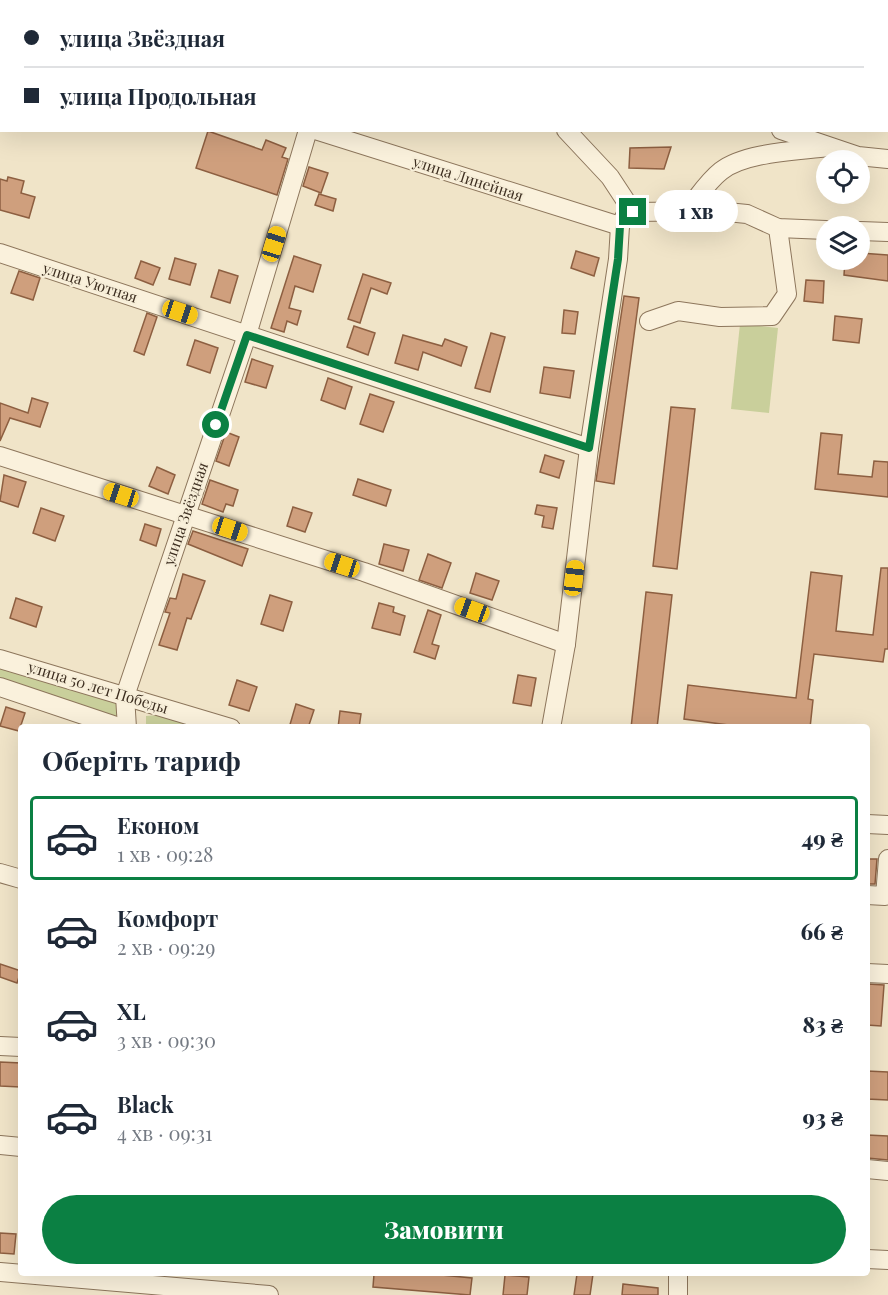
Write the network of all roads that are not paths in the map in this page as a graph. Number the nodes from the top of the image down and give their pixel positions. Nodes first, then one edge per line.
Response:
1 (307, 132) edge
2 (321, 132) edge
3 (568, 132) edge
4 (787, 132) edge
5 (828, 147) junction
6 (888, 159) edge
7 (688, 210) junction
8 (633, 212) junction
9 (620, 226) junction
10 (778, 228) junction
11 (816, 230) edge
12 (870, 231) edge
13 (888, 232) edge
14 (0, 253) edge
15 (649, 321) dead end
16 (247, 335) junction
17 (589, 448) junction
18 (0, 456) edge
19 (185, 515) junction
20 (566, 644) junction
21 (0, 659) edge
22 (0, 687) edge
23 (125, 696) junction
24 (112, 724) edge
25 (124, 724) edge
26 (218, 724) edge
27 (552, 724) edge
28 (870, 824) edge
29 (888, 825) edge
30 (888, 859) edge
31 (0, 873) edge
32 (18, 878) edge
33 (870, 895) edge
34 (870, 973) edge
35 (888, 974) edge
36 (0, 1046) edge
37 (18, 1047) edge
38 (0, 1145) edge
39 (18, 1147) edge
40 (870, 1169) edge
41 (888, 1171) edge
42 (870, 1259) edge
43 (888, 1260) edge
44 (0, 1272) edge
45 (18, 1274) edge
46 (33, 1276) edge
47 (678, 1276) edge
48 (92, 1283) edge
49 (268, 1295) edge
50 (678, 1295) edge

1 - 16 street, улица Звёздная
2 - 9 street, улица Линейная
3 - 8 street
4 - 5 street
5 - 6 street
5 - 7 street
7 - 8 street
7 - 10 street
8 - 9 street
9 - 17 street
10 - 11 street
10 - 15 street
12 - 13 street
14 - 16 street, улица Уютная
16 - 17 street, улица Уютная
16 - 19 street, улица Звёздная
17 - 20 street
18 - 19 street
19 - 20 street
19 - 23 street, улица Звёздная
20 - 27 street
21 - 23 street, улица 50 лет Победы
22 - 24 street
23 - 25 street, улица Звёздная
23 - 26 street, улица 50 лет Победы
28 - 29 street
30 - 33 street
31 - 32 street
34 - 35 street
36 - 37 street
38 - 39 street
40 - 41 street
42 - 43 street
44 - 45 street
46 - 48 street
47 - 50 street
48 - 49 street

